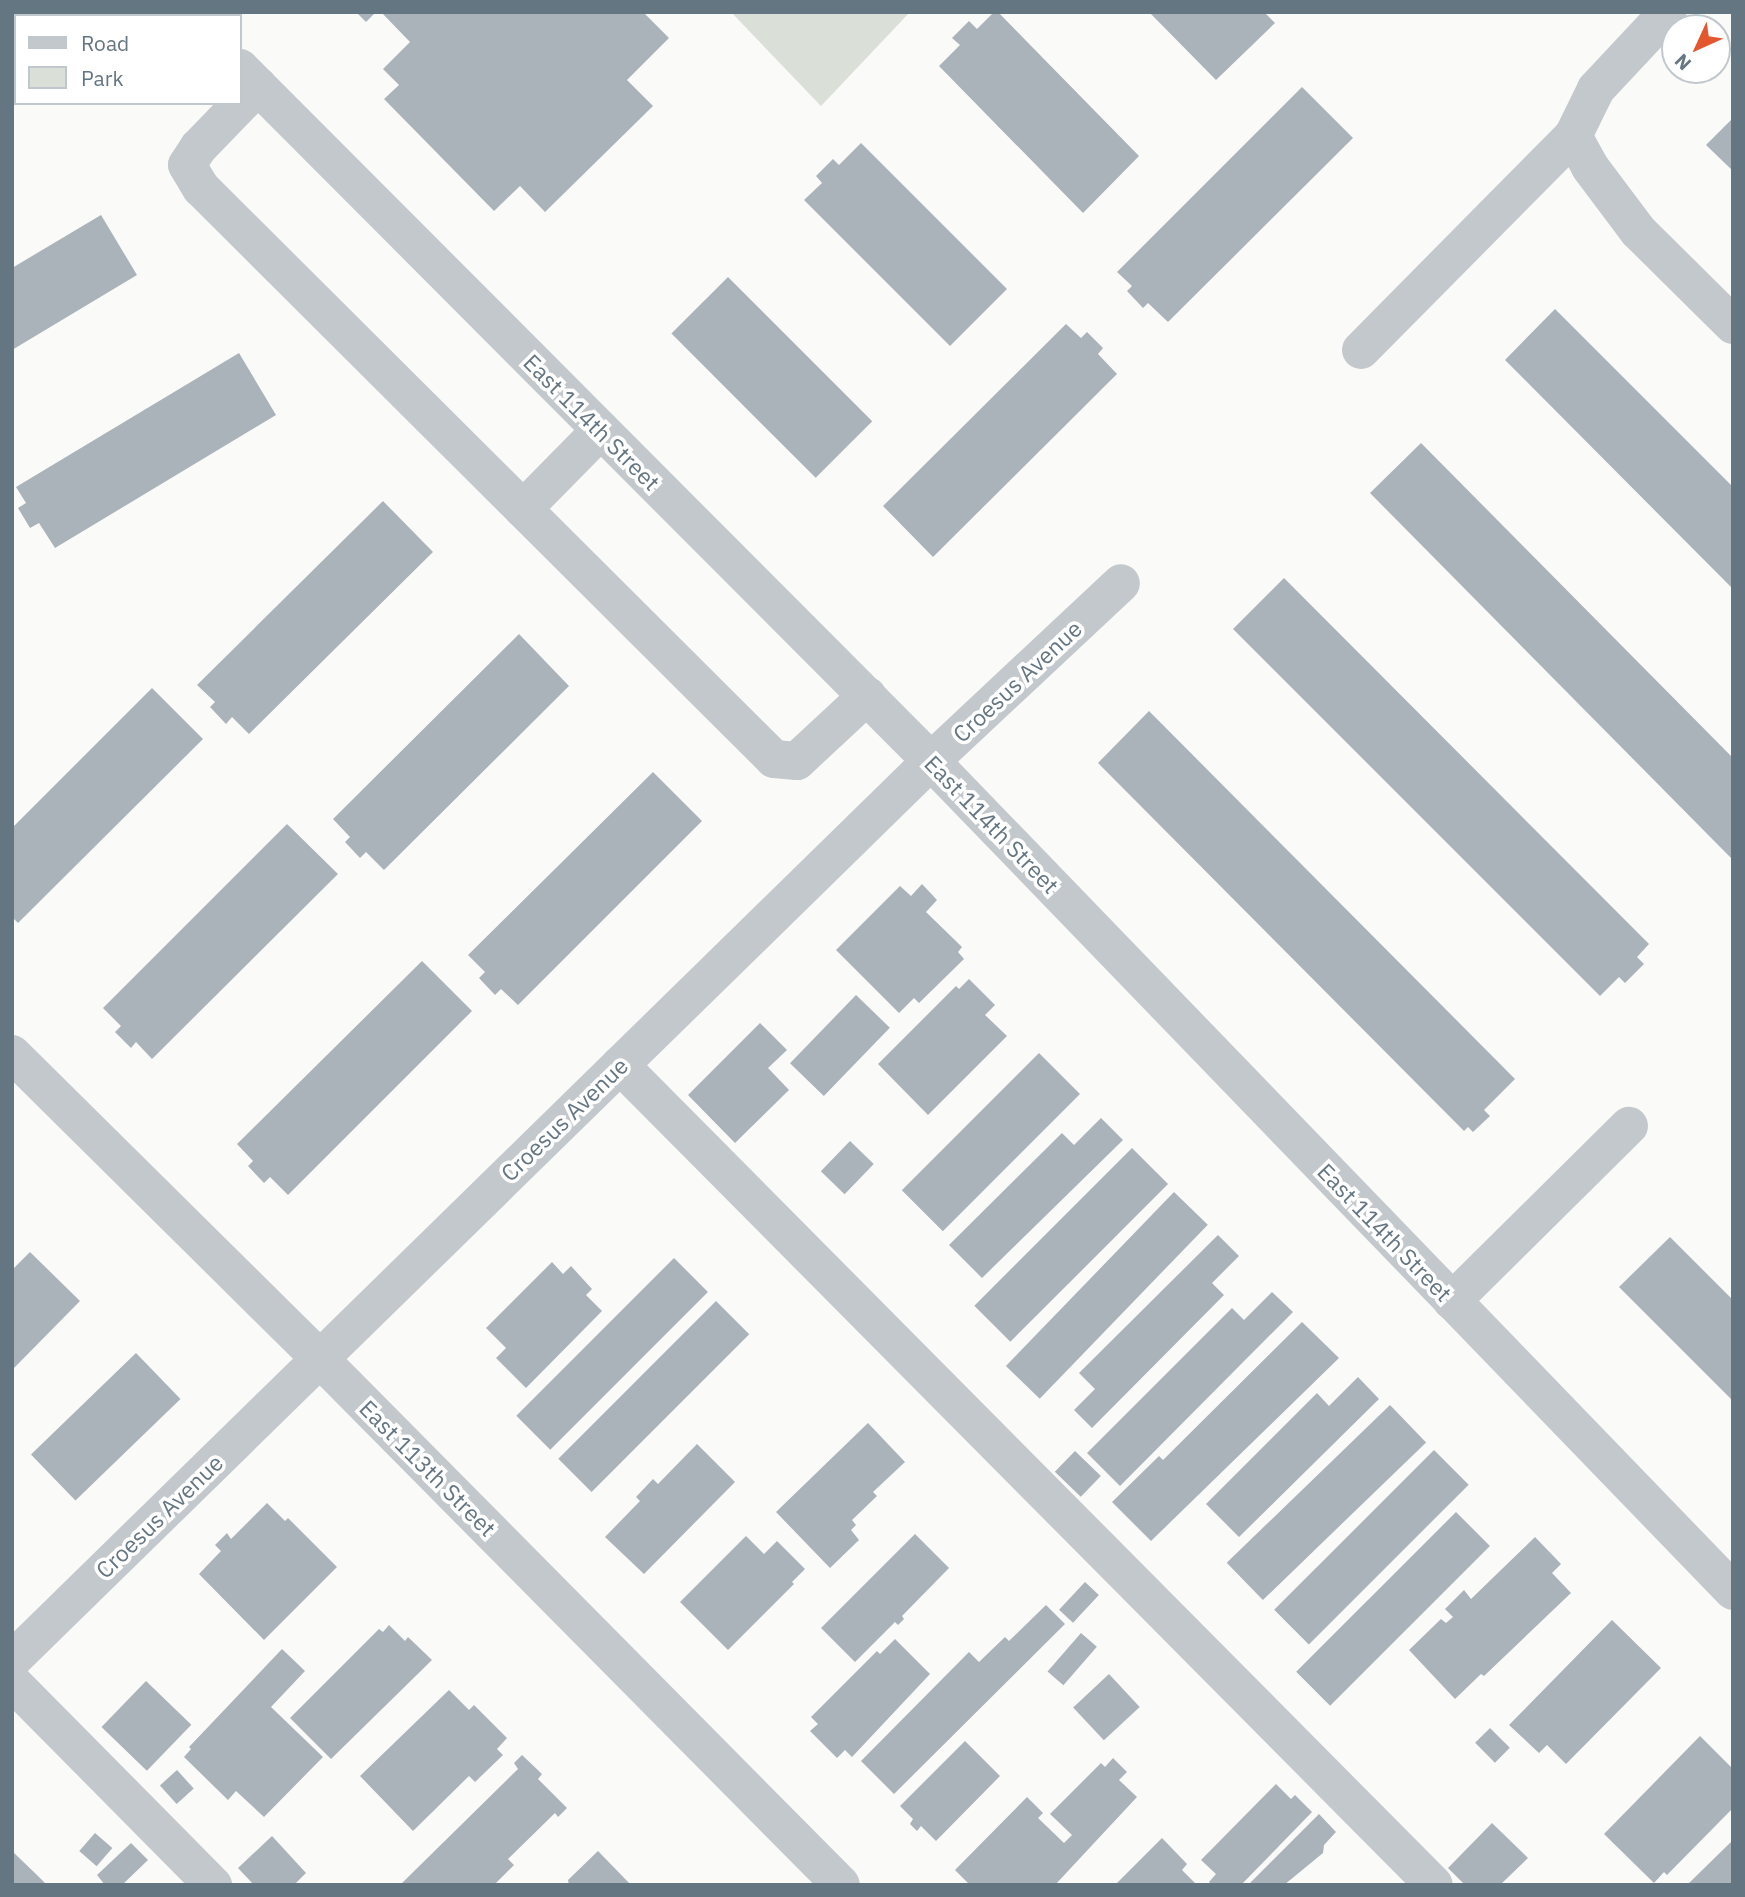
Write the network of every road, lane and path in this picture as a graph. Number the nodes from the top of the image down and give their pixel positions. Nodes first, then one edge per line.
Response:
1 (1668, 12) edge
2 (249, 77) edge
3 (229, 105) edge
4 (1573, 136) junction
5 (1733, 325) edge
6 (1361, 350) dead end
7 (601, 430) junction
8 (523, 509) junction
9 (1121, 583) dead end
10 (867, 696) junction
11 (931, 761) junction
12 (12, 1054) edge
13 (620, 1065) junction
14 (1629, 1126) dead end
15 (1452, 1301) junction
16 (320, 1359) junction
17 (1733, 1591) edge
18 (12, 1660) edge
19 (12, 1682) edge
20 (213, 1885) edge
21 (841, 1885) edge
22 (1434, 1885) edge

1 - 4 street
2 - 7 street, East 114th Street
3 - 8 street
4 - 5 street
4 - 6 street
7 - 8 street
7 - 10 street, East 114th Street
8 - 10 street
9 - 11 street, Croesus Avenue
10 - 11 street, East 114th Street
11 - 13 street, Croesus Avenue
11 - 15 street, East 114th Street
12 - 16 street, East 113th Street
13 - 16 street, Croesus Avenue
13 - 22 street
14 - 15 street
15 - 17 street, East 114th Street
16 - 18 street, Croesus Avenue
16 - 21 street, East 113th Street
19 - 20 street

